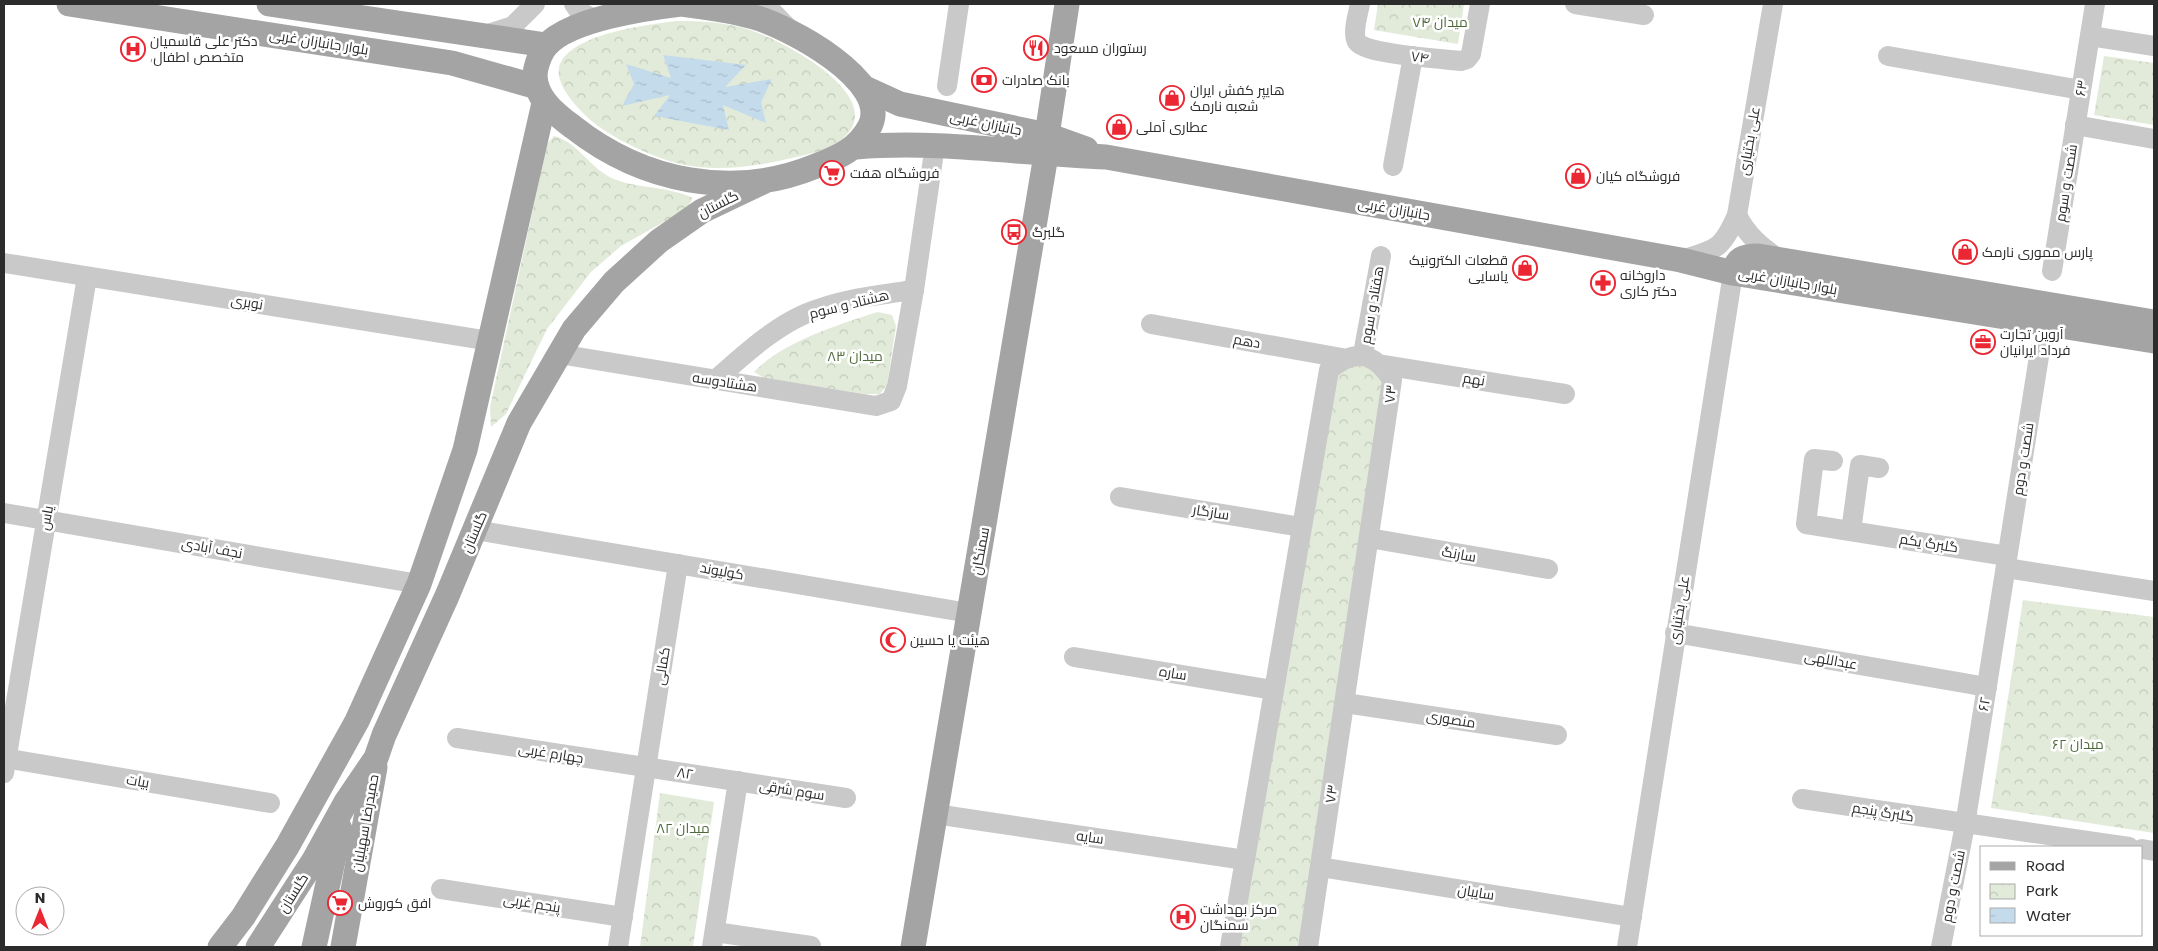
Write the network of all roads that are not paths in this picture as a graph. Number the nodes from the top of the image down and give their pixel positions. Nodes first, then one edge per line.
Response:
1 (69, 4) edge
2 (269, 4) edge
3 (535, 4) edge
4 (574, 4) edge
5 (765, 4) edge
6 (959, 4) edge
7 (1067, 4) edge
8 (1360, 4) edge
9 (1480, 4) edge
10 (1575, 4) edge
11 (1773, 4) edge
12 (2095, 4) edge
13 (1644, 15) dead end
14 (596, 20) junction
15 (789, 29) junction
16 (483, 36) junction
17 (2090, 36) junction
18 (546, 45) junction
19 (2154, 46) edge
20 (1413, 56) junction
21 (1888, 56) dead end
22 (947, 86) dead end
23 (865, 88) junction
24 (2081, 90) junction
25 (541, 95) junction
26 (2075, 125) junction
27 (2154, 139) edge
28 (935, 145) junction
29 (1047, 145) junction
30 (856, 146) junction
31 (1393, 166) dead end
32 (763, 182) junction
33 (1736, 215) junction
34 (1381, 256) dead end
35 (1681, 260) junction
36 (1780, 260) junction
37 (4, 263) edge
38 (2052, 271) dead end
39 (1733, 273) junction
40 (87, 277) junction
41 (914, 290) junction
42 (2154, 322) edge
43 (1151, 324) dead end
44 (490, 341) junction
45 (2154, 341) edge
46 (2040, 350) dead end
47 (559, 354) junction
48 (1363, 354) junction
49 (1342, 358) junction
50 (1383, 365) junction
51 (715, 380) junction
52 (1565, 394) dead end
53 (1833, 461) dead end
54 (1879, 468) dead end
55 (1120, 497) dead end
56 (4, 512) edge
57 (46, 518) junction
58 (1301, 527) junction
59 (475, 530) junction
60 (1851, 531) junction
61 (1369, 538) junction
62 (2006, 562) junction
63 (678, 564) junction
64 (1548, 569) dead end
65 (419, 584) junction
66 (2154, 591) edge
67 (969, 613) junction
68 (1675, 633) junction
69 (1074, 657) dead end
70 (1987, 686) junction
71 (1273, 690) junction
72 (1345, 703) junction
73 (1557, 736) dead end
74 (456, 738) dead end
75 (376, 758) junction
76 (4, 764) edge
77 (646, 767) junction
78 (326, 777) junction
79 (738, 781) junction
80 (846, 798) dead end
81 (1802, 799) dead end
82 (346, 802) junction
83 (270, 803) dead end
84 (935, 814) junction
85 (1964, 825) junction
86 (2122, 846) edge
87 (1245, 860) junction
88 (1320, 867) junction
89 (441, 889) dead end
90 (1632, 916) junction
91 (623, 917) junction
92 (713, 939) edge
93 (811, 946) edge
94 (220, 947) edge
95 (258, 947) edge
96 (314, 947) edge
97 (343, 947) edge
98 (618, 947) edge
99 (913, 947) edge
100 (1230, 947) edge
101 (1308, 947) edge
102 (1627, 947) edge
103 (1941, 947) edge

1 - 25 main road, بلوار جانبازان غربی
2 - 16 main road
3 - 16 street
4 - 14 street
5 - 15 street
6 - 22 street
7 - 29 main road, سمنگان
8 - 20 street, ۷۴
9 - 20 street, ۷۴
10 - 13 street
11 - 33 street, علی بختیاری
12 - 17 street
14 - 15 main road
14 - 18 main road
15 - 23 main road
16 - 18 main road
17 - 19 street
17 - 24 street, ۶۳
18 - 25 main road
20 - 31 street
21 - 24 street
23 - 29 main road, جانبازان غربی
23 - 30 main road
24 - 26 street, ۶۳
25 - 32 main road
25 - 44 main road
26 - 27 street
26 - 38 street, شصت و سوم
28 - 29 main road, جانبازان غربی
28 - 30 main road, جانبازان غربی
28 - 41 street
29 - 35 main road, جانبازان غربی
29 - 67 main road, سمنگان
30 - 32 main road
32 - 47 main road, گلستان
33 - 35 street, جانبازان غربی
33 - 36 street
34 - 48 street, هفتاد و سوم
35 - 39 main road, جانبازان غربی
36 - 39 main road, بلوار جانبازان غربی
36 - 42 main road, بلوار جانبازان غربی
37 - 40 street, نوبری
39 - 45 main road, بلوار جانبازان غربی
39 - 68 street, علی بختیاری
40 - 44 street, نوبری
40 - 57 street, یاس
41 - 51 street, هشتاد و سوم
41 - 51 street, هشتادوسه
43 - 49 street, دهم
44 - 65 main road
46 - 62 street, شصت و دوم
47 - 51 street, هشتادوسه
47 - 59 main road, گلستان
48 - 49 street
48 - 50 street, ۷۳
49 - 58 street
50 - 52 street, نهم
50 - 61 street, ۷۳
53 - 60 street, گلبرگ یکم
54 - 60 street
55 - 58 street, سازگار
56 - 57 street, نجف آبادی
57 - 65 street, نجف آبادی
57 - 76 street, یاس
58 - 71 street
59 - 63 street, کولیوند
59 - 75 main road, گلستان
60 - 62 street, گلبرگ یکم
61 - 64 street, سارنگ
61 - 72 street, ۷۳
62 - 66 street
62 - 70 street, ۶۲
63 - 67 street, کولیوند
63 - 77 street, کمالی
65 - 78 main road
67 - 84 main road, سمنگان
68 - 70 street, عبداللهی
68 - 90 street, علی بختیاری
69 - 71 street, ساره
70 - 85 street, ۶۲
71 - 87 street
72 - 73 street, منصوری
72 - 88 street, ۷۳
74 - 77 street, چهارم غربی
75 - 82 main road, گلستان
75 - 97 main road, حمیدرضا سهیلیان
76 - 83 street, بیات
77 - 79 street, ۸۲
77 - 91 street
78 - 82 main road
78 - 94 main road
79 - 80 street, سوم شرقی
79 - 92 street
81 - 85 street, گلبرگ پنجم
82 - 95 main road, گلستان
82 - 96 main road, حمیدرضا سهیلیان
84 - 87 street, سایه
84 - 99 main road, سمنگان
85 - 86 street
85 - 103 street, شصت و دوم
87 - 100 street
88 - 90 street, سایبان
88 - 101 street, ۷۳
89 - 91 street, پنجم غربی
90 - 102 street, علی بختیاری
91 - 98 street
92 - 93 street

